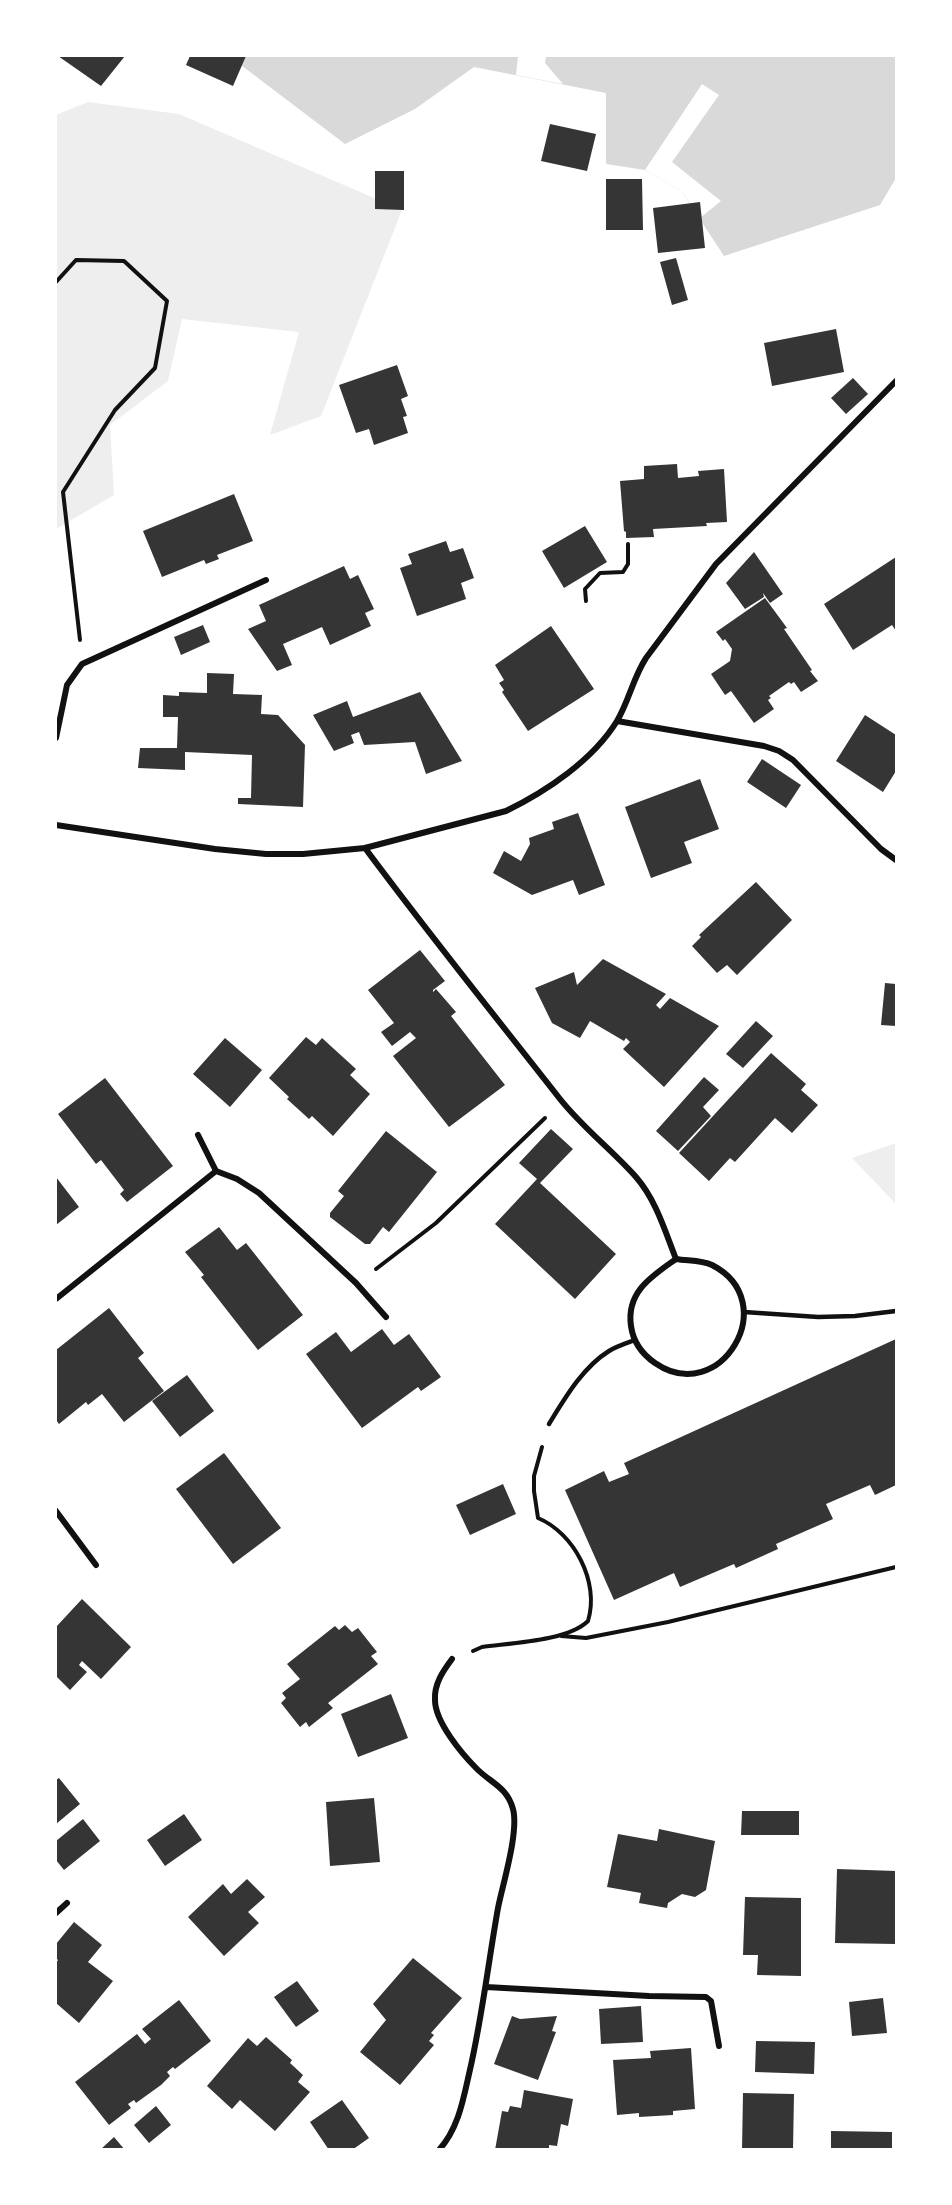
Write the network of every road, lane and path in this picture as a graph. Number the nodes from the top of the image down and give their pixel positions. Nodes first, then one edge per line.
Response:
1 (56, 282) edge
2 (897, 381) edge
3 (628, 544) dead end
4 (266, 580) dead end
5 (586, 601) dead end
6 (82, 664) junction
7 (617, 721) junction
8 (56, 738) edge
9 (56, 825) edge
10 (365, 848) junction
11 (897, 860) edge
12 (562, 1101) junction
13 (198, 1135) dead end
14 (216, 1171) junction
15 (676, 1259) junction
16 (356, 1283) junction
17 (56, 1299) edge
18 (897, 1311) edge
19 (744, 1312) junction
20 (386, 1317) dead end
21 (635, 1340) junction
22 (549, 1424) joint
23 (56, 1511) edge
24 (96, 1565) dead end
25 (897, 1567) edge
26 (558, 1635) junction
27 (452, 1659) joint
28 (67, 1903) dead end
29 (56, 1913) edge
30 (486, 1987) junction
31 (719, 2046) dead end
32 (439, 2150) edge

1 - 6 path
2 - 7 street
3 - 5 path
4 - 6 street
6 - 8 street
7 - 10 street
7 - 11 street
9 - 10 street
10 - 12 street
12 - 15 street
12 - 16 path
13 - 14 street
14 - 16 street
14 - 17 street
15 - 19 street
15 - 21 street
16 - 20 street
18 - 19 lane
19 - 21 street
21 - 22 lane
22 - 26 path
23 - 24 street
25 - 26 path
26 - 27 path
27 - 30 street
28 - 29 street
30 - 31 street
30 - 32 street

